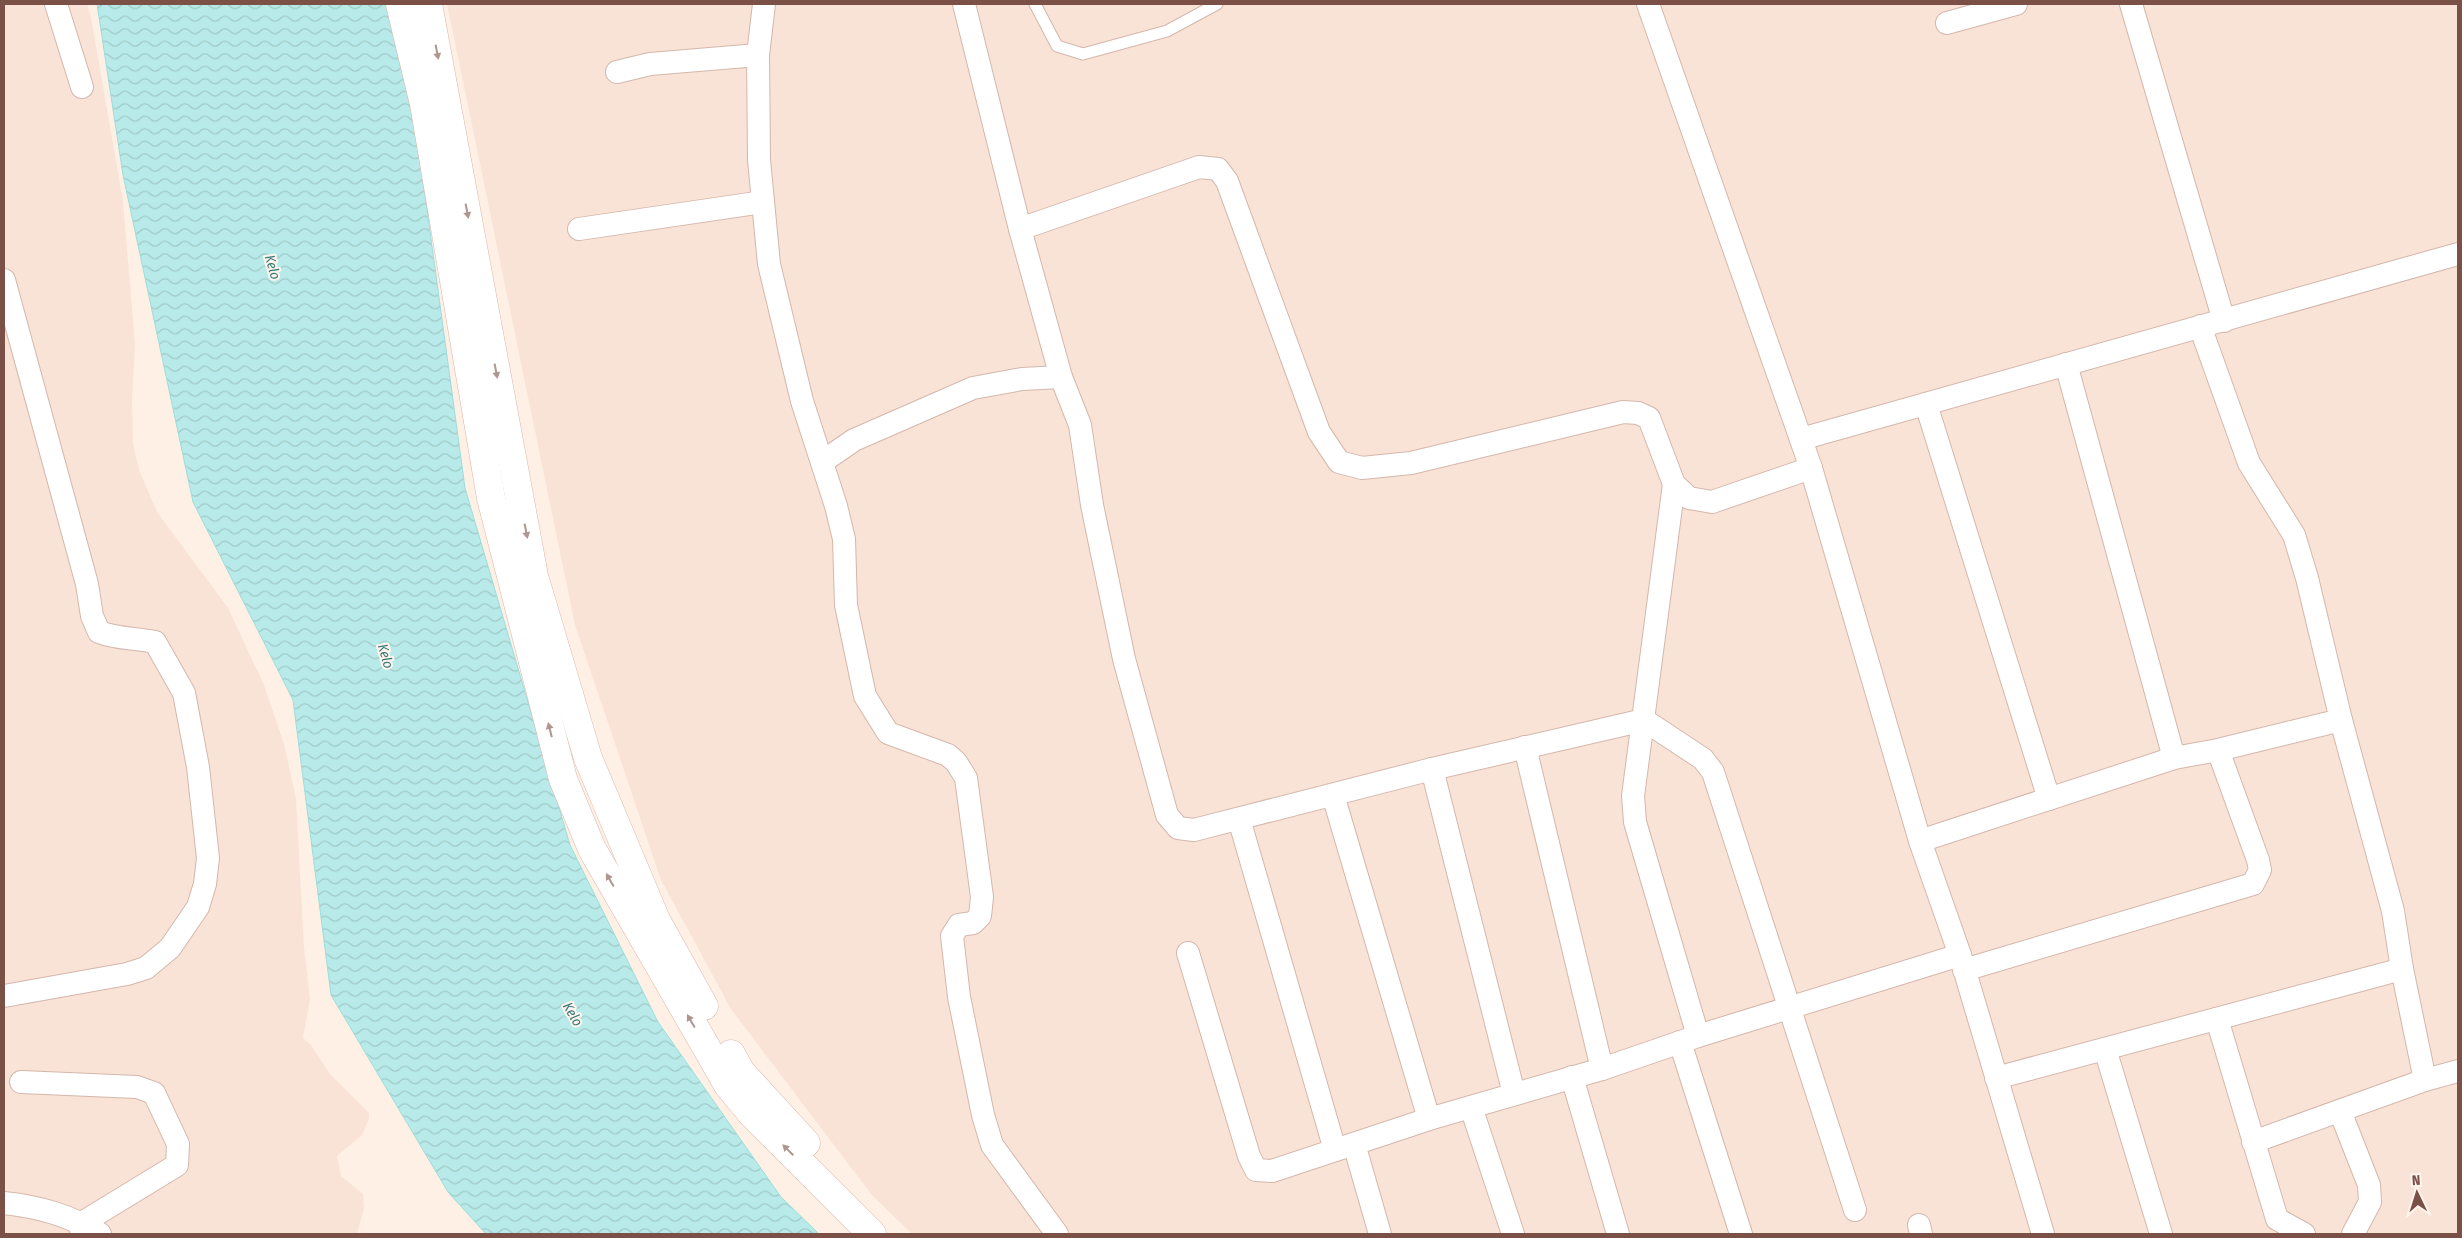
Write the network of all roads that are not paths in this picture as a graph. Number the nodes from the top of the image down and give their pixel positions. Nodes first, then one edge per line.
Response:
1 (56, 4) edge
2 (400, 4) edge
3 (428, 4) edge
4 (764, 4) edge
5 (964, 4) edge
6 (1035, 4) edge
7 (1216, 4) edge
8 (1648, 4) edge
9 (2016, 4) edge
10 (2131, 4) edge
11 (1947, 23) dead end
12 (758, 55) junction
13 (617, 72) dead end
14 (82, 86) dead end
15 (763, 202) junction
16 (1020, 229) junction
17 (579, 230) dead end
18 (2458, 254) edge
19 (4, 280) edge
20 (2224, 320) junction
21 (2200, 326) junction
22 (2066, 364) junction
23 (1061, 377) junction
24 (1926, 404) junction
25 (1801, 439) junction
26 (822, 462) junction
27 (1810, 468) junction
28 (1674, 484) junction
29 (1644, 720) junction
30 (2340, 720) junction
31 (1525, 747) junction
32 (2218, 750) junction
33 (2174, 758) junction
34 (1432, 769) junction
35 (1334, 795) junction
36 (2049, 799) junction
37 (1239, 819) junction
38 (1920, 841) junction
39 (1188, 953) dead end
40 (1962, 963) junction
41 (2402, 969) junction
42 (4, 996) edge
43 (1790, 1009) junction
44 (2217, 1019) junction
45 (1689, 1039) junction
46 (2105, 1048) junction
47 (1602, 1069) junction
48 (2458, 1071) edge
49 (1572, 1078) junction
50 (1996, 1078) junction
51 (2425, 1080) junction
52 (21, 1082) dead end
53 (1514, 1094) junction
54 (1471, 1107) junction
55 (2340, 1111) junction
56 (1429, 1119) junction
57 (2253, 1142) junction
58 (1345, 1147) junction
59 (4, 1203) edge
60 (1855, 1210) dead end
61 (88, 1231) edge
62 (872, 1234) edge
63 (889, 1234) edge
64 (1057, 1234) edge
65 (1380, 1234) edge
66 (1513, 1234) edge
67 (1618, 1234) edge
68 (1741, 1234) edge
69 (2043, 1234) edge
70 (2161, 1234) edge
71 (2304, 1234) edge
72 (2353, 1234) edge

1 - 14 street
62 -> 2 street
3 -> 63 street
4 - 12 street
5 - 16 street
6 - 7 lane
8 - 25 street
9 - 11 street
10 - 20 street
12 - 13 street
12 - 15 street
15 - 17 street
15 - 26 street
16 - 23 street
16 - 28 street
18 - 20 street
19 - 42 street
20 - 21 street
21 - 22 street
21 - 30 street
22 - 24 street
22 - 33 street
23 - 26 street
23 - 37 street
24 - 25 street
24 - 36 street
25 - 27 street
26 - 64 street
27 - 28 street
27 - 38 street
28 - 29 street
29 - 31 street
29 - 43 street
29 - 45 street
30 - 32 street
30 - 41 street
31 - 34 street
31 - 47 street
32 - 33 street
32 - 40 street
33 - 36 street
34 - 35 street
34 - 53 street
35 - 37 street
35 - 56 street
36 - 38 street
37 - 58 street
38 - 40 street
39 - 58 street
40 - 43 street
40 - 50 street
41 - 44 street
41 - 51 street
43 - 45 street
43 - 60 street
44 - 46 street
44 - 57 street
45 - 47 street
45 - 68 street
46 - 50 street
46 - 70 street
47 - 49 street
48 - 51 street
49 - 53 street
49 - 67 street
50 - 69 street
51 - 55 street
52 - 61 street
53 - 54 street
54 - 56 street
54 - 66 street
55 - 57 street
55 - 72 street
56 - 58 street
57 - 71 street
58 - 65 street
59 - 61 street

